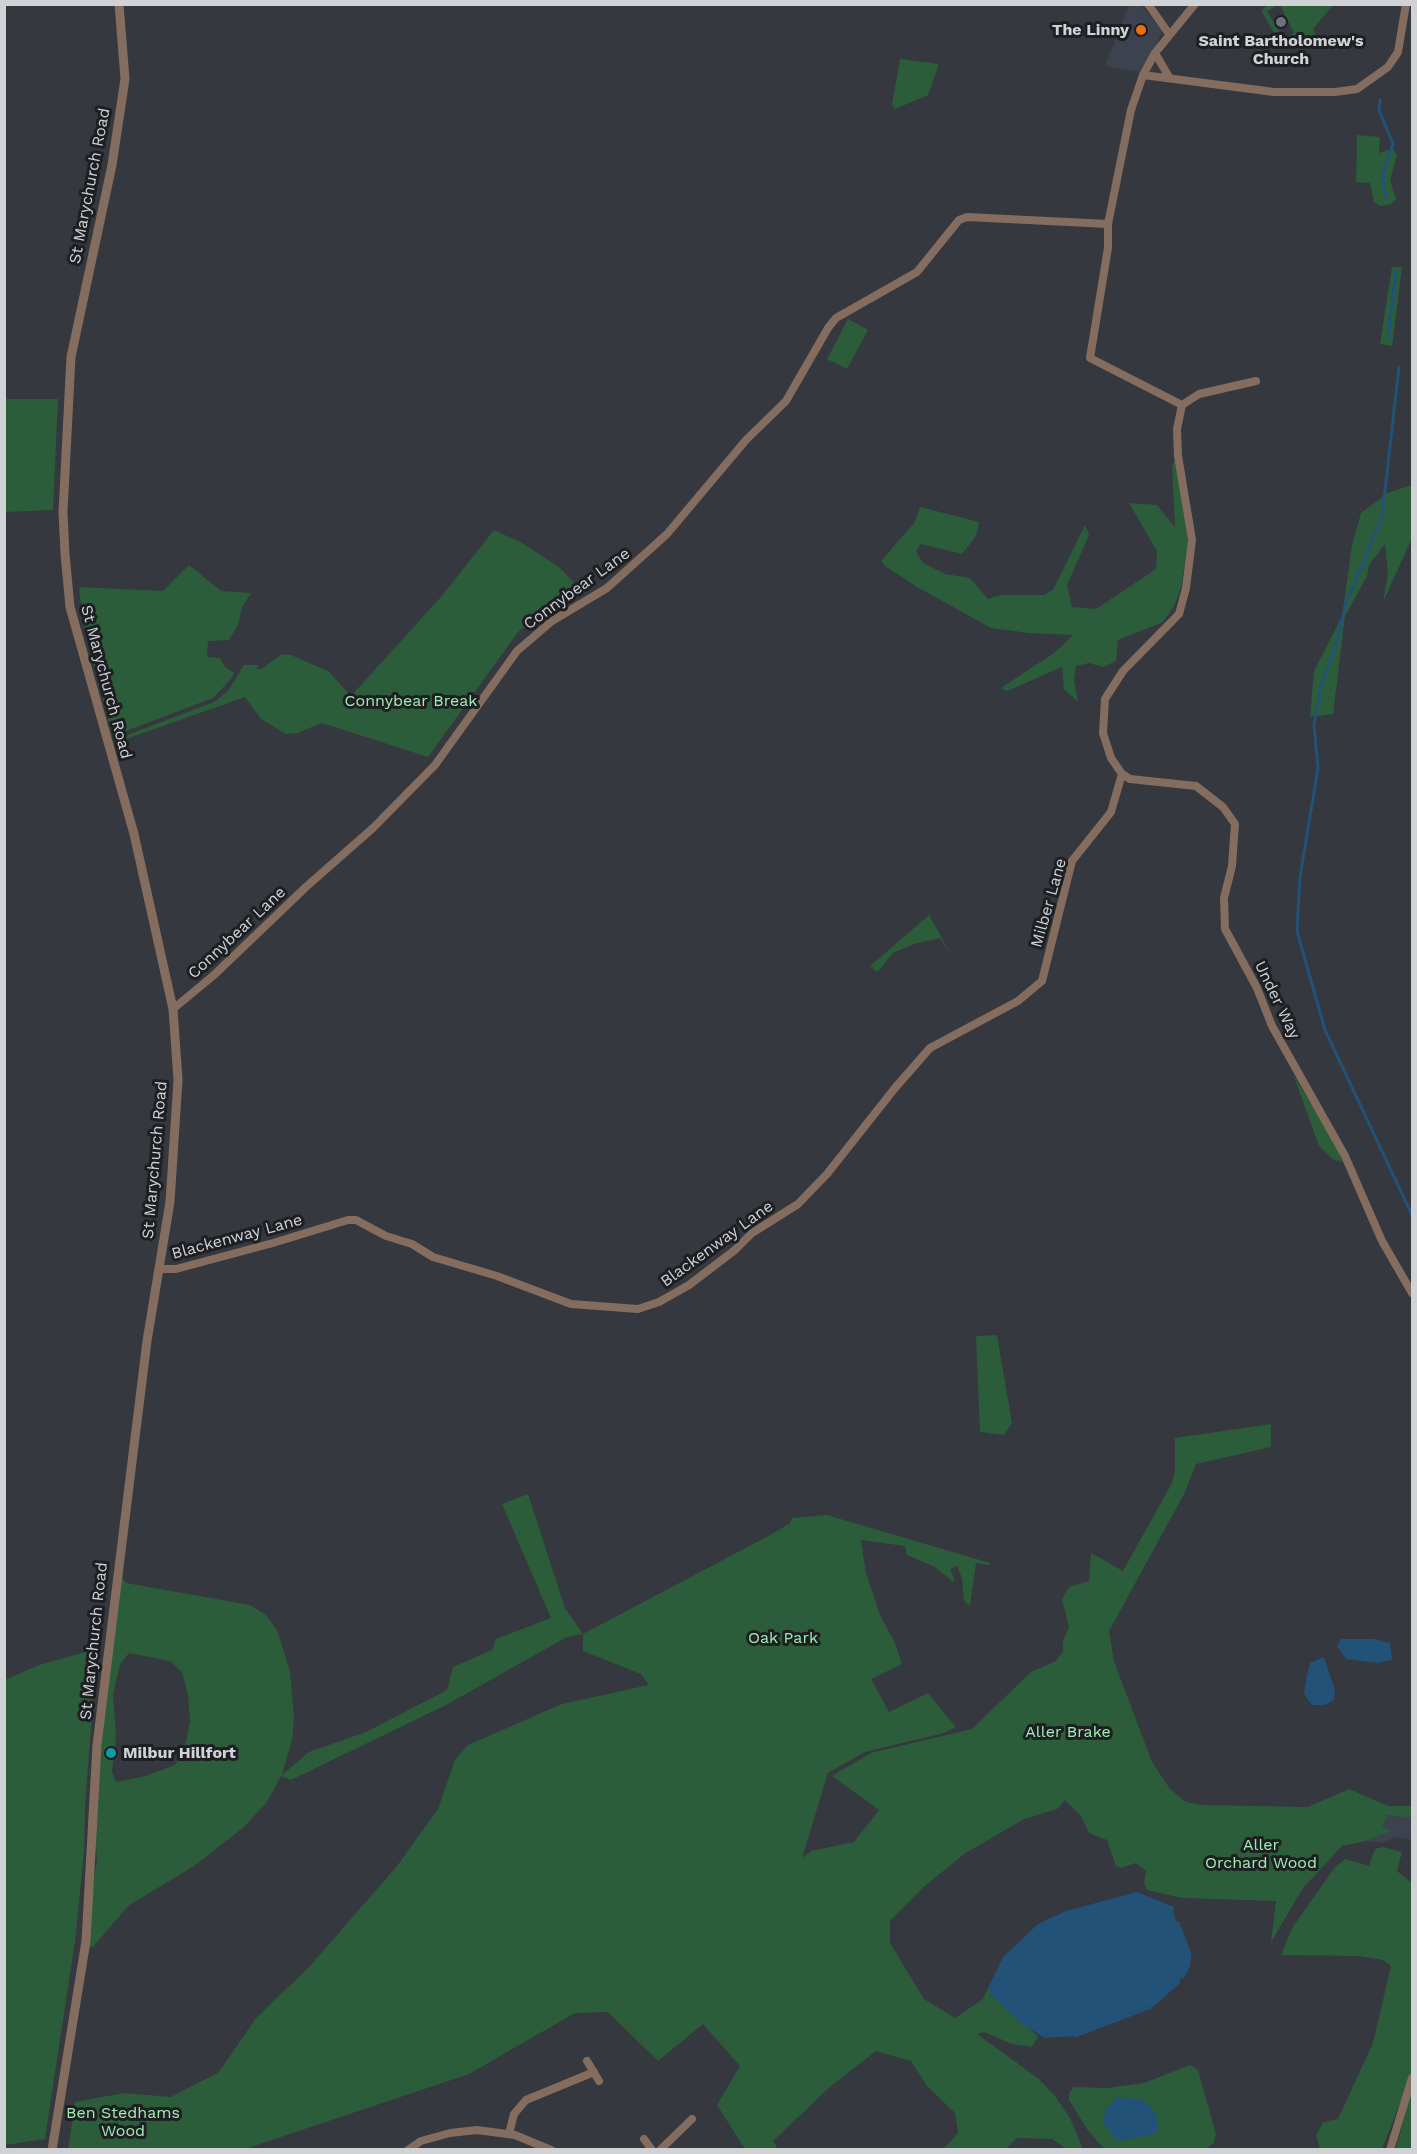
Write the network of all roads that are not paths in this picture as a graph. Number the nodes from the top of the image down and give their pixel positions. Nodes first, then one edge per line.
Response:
1 (118, 4) edge
2 (1148, 4) edge
3 (1195, 4) edge
4 (1406, 4) edge
5 (1169, 34) junction
6 (1155, 53) junction
7 (1143, 75) junction
8 (1169, 77) junction
9 (1108, 224) junction
10 (1256, 381) dead end
11 (1182, 405) junction
12 (1122, 774) junction
13 (1042, 981) joint
14 (173, 1009) junction
15 (160, 1269) junction
16 (1413, 1293) edge
17 (587, 2061) dead end
18 (594, 2072) junction
19 (1413, 2078) edge
20 (599, 2081) dead end
21 (692, 2120) dead end
22 (509, 2134) junction
23 (644, 2139) dead end
24 (426, 2140) junction
25 (52, 2150) edge
26 (408, 2150) edge
27 (429, 2150) edge
28 (551, 2150) edge
29 (652, 2150) edge
30 (660, 2150) edge
31 (1390, 2150) edge

1 - 14 street, St Marychurch Road
2 - 5 street
3 - 5 street
4 - 8 street
5 - 6 street
6 - 7 street
6 - 8 street
7 - 8 street
7 - 9 street
9 - 11 street
9 - 14 street, Connybear Lane
10 - 11 street
11 - 12 street
12 - 13 street, Milber Lane
12 - 16 street, Under Way
13 - 15 street, Blackenway Lane
14 - 15 street, St Marychurch Road
15 - 25 street, St Marychurch Road
17 - 18 street
18 - 20 street
18 - 22 street
19 - 31 street
21 - 30 street
22 - 24 street
22 - 28 street
23 - 29 street
24 - 26 street
24 - 27 street

